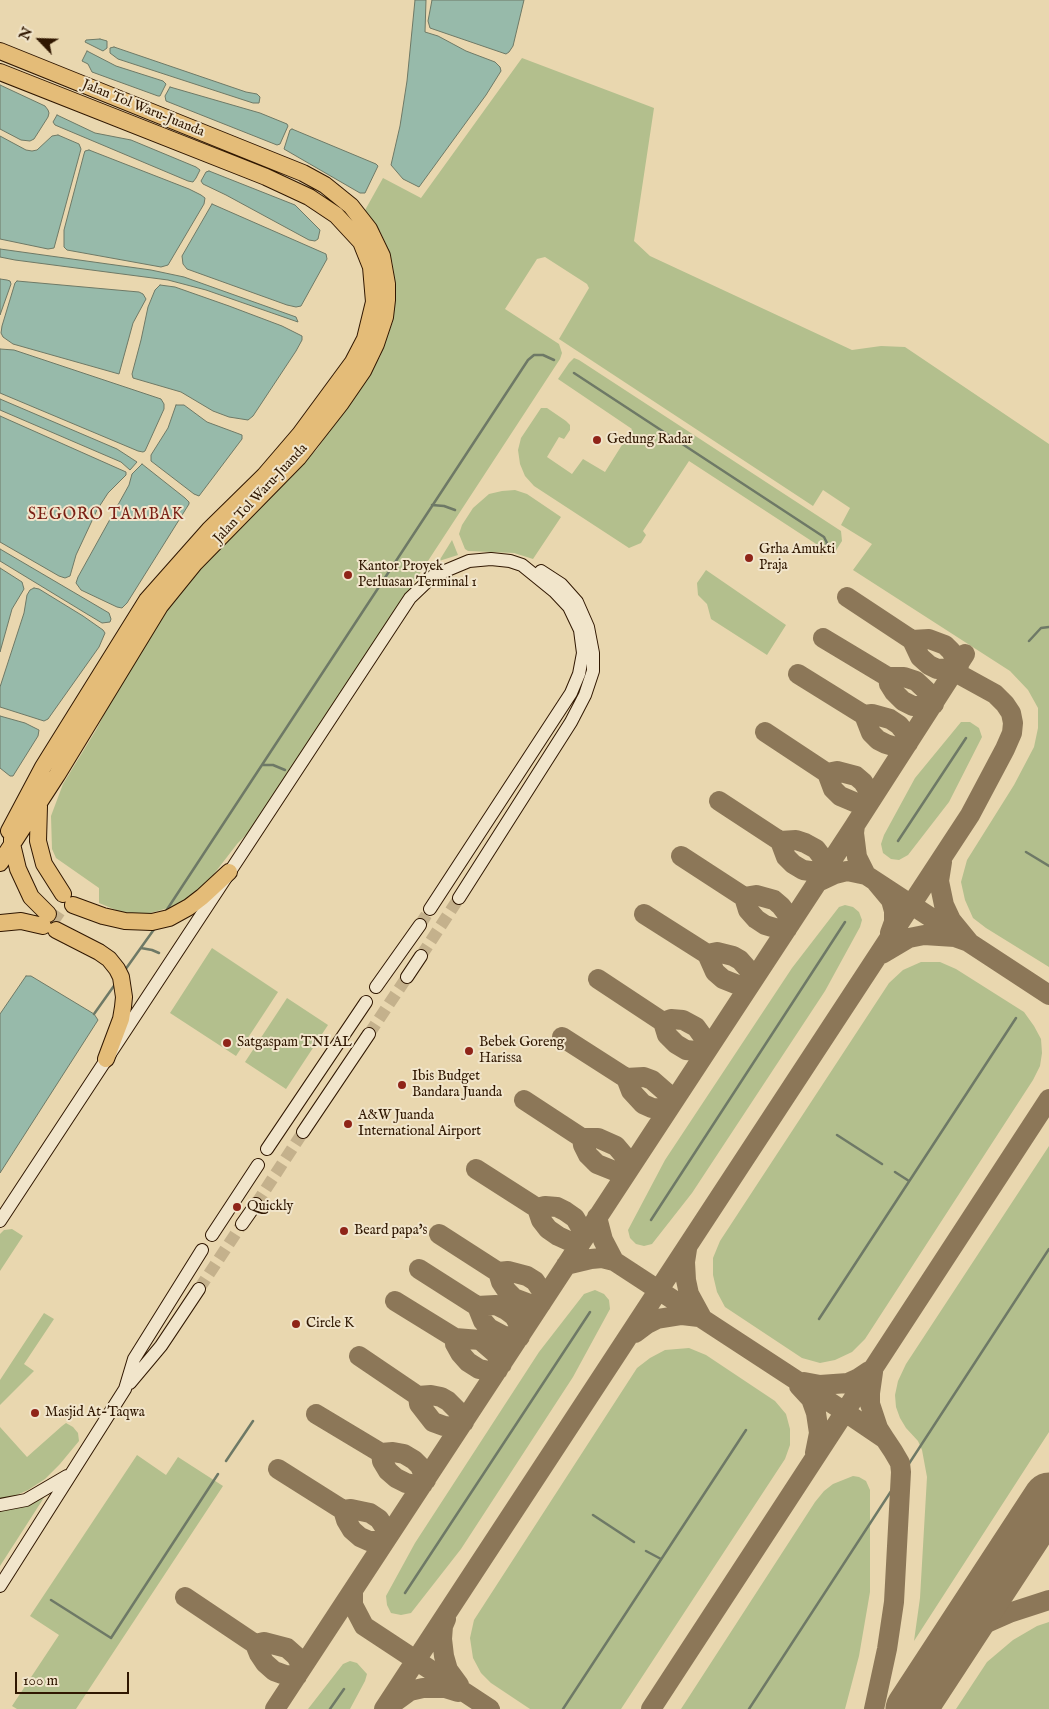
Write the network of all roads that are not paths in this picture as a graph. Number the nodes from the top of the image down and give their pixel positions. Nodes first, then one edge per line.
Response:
1 (0, 51) edge
2 (0, 72) edge
3 (353, 222) junction
4 (522, 565) junction
5 (571, 722) junction
6 (542, 739) junction
7 (39, 804) junction
8 (6, 845) edge
9 (0, 863) edge
10 (229, 872) junction
11 (459, 898) tunnel mouth
12 (430, 909) tunnel mouth
13 (0, 923) edge
14 (52, 923) junction
15 (420, 925) tunnel mouth
16 (421, 956) tunnel mouth
17 (407, 976) tunnel mouth
18 (376, 987) dead end
19 (366, 1002) dead end
20 (369, 1034) tunnel mouth
21 (106, 1059) junction
22 (303, 1132) tunnel mouth
23 (268, 1149) dead end
24 (258, 1165) dead end
25 (256, 1204) tunnel mouth
26 (0, 1221) edge
27 (242, 1224) tunnel mouth
28 (212, 1235) dead end
29 (202, 1250) dead end
30 (200, 1289) tunnel mouth
31 (125, 1389) junction
32 (70, 1474) junction
33 (0, 1505) edge
34 (0, 1586) edge

1 - 3 highway, Jalan Tol Waru–Juanda
2 - 3 highway, Jalan Tol Waru–Juanda
3 - 7 highway, Jalan Tol Waru–Juanda
3 - 8 highway, Jalan Tol Waru–Juanda
4 - 5 street
4 - 6 street
4 - 10 street
5 - 6 street
5 - 11 street
6 - 12 street
7 - 8 highway, Jalan Tol Waru–Juanda
7 - 10 highway
8 - 9 highway, Jalan Tol Waru–Juanda
8 - 14 highway
10 - 21 street
13 - 14 highway
14 - 21 highway
15 - 18 street
16 - 17 street
19 - 23 street
20 - 22 street
21 - 26 street
24 - 28 street
25 - 27 street
29 - 31 street
30 - 31 street
31 - 32 street
32 - 33 street
32 - 34 street

